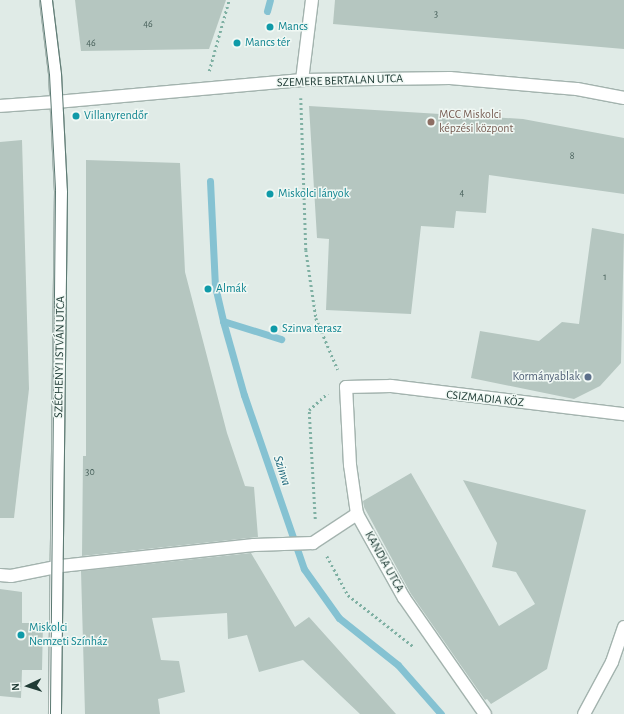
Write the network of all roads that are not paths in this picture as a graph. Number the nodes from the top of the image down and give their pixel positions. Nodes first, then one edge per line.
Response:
1 (46, 0) edge
2 (312, 0) edge
3 (302, 80) junction
4 (624, 98) edge
5 (56, 102) junction
6 (0, 106) edge
7 (346, 387) joint
8 (624, 414) edge
9 (357, 514) junction
10 (55, 567) junction
11 (0, 575) edge
12 (624, 628) edge
13 (55, 714) edge
14 (485, 714) edge
15 (584, 714) edge

1 - 5 street, SZÉCHENYI ISTVÁN UTCA
2 - 3 street
3 - 4 street, SZEMERE BERTALAN UTCA
3 - 5 street, SZEMERE BERTALAN UTCA
5 - 6 street, SZEMERE BERTALAN UTCA
5 - 10 street, SZÉCHENYI ISTVÁN UTCA
7 - 8 street, CSIZMADIA KÖZ
7 - 9 street, KANDIA UTCA
9 - 10 street
9 - 14 street, KANDIA UTCA
10 - 11 street
10 - 13 street, SZÉCHENYI ISTVÁN UTCA
12 - 15 street

